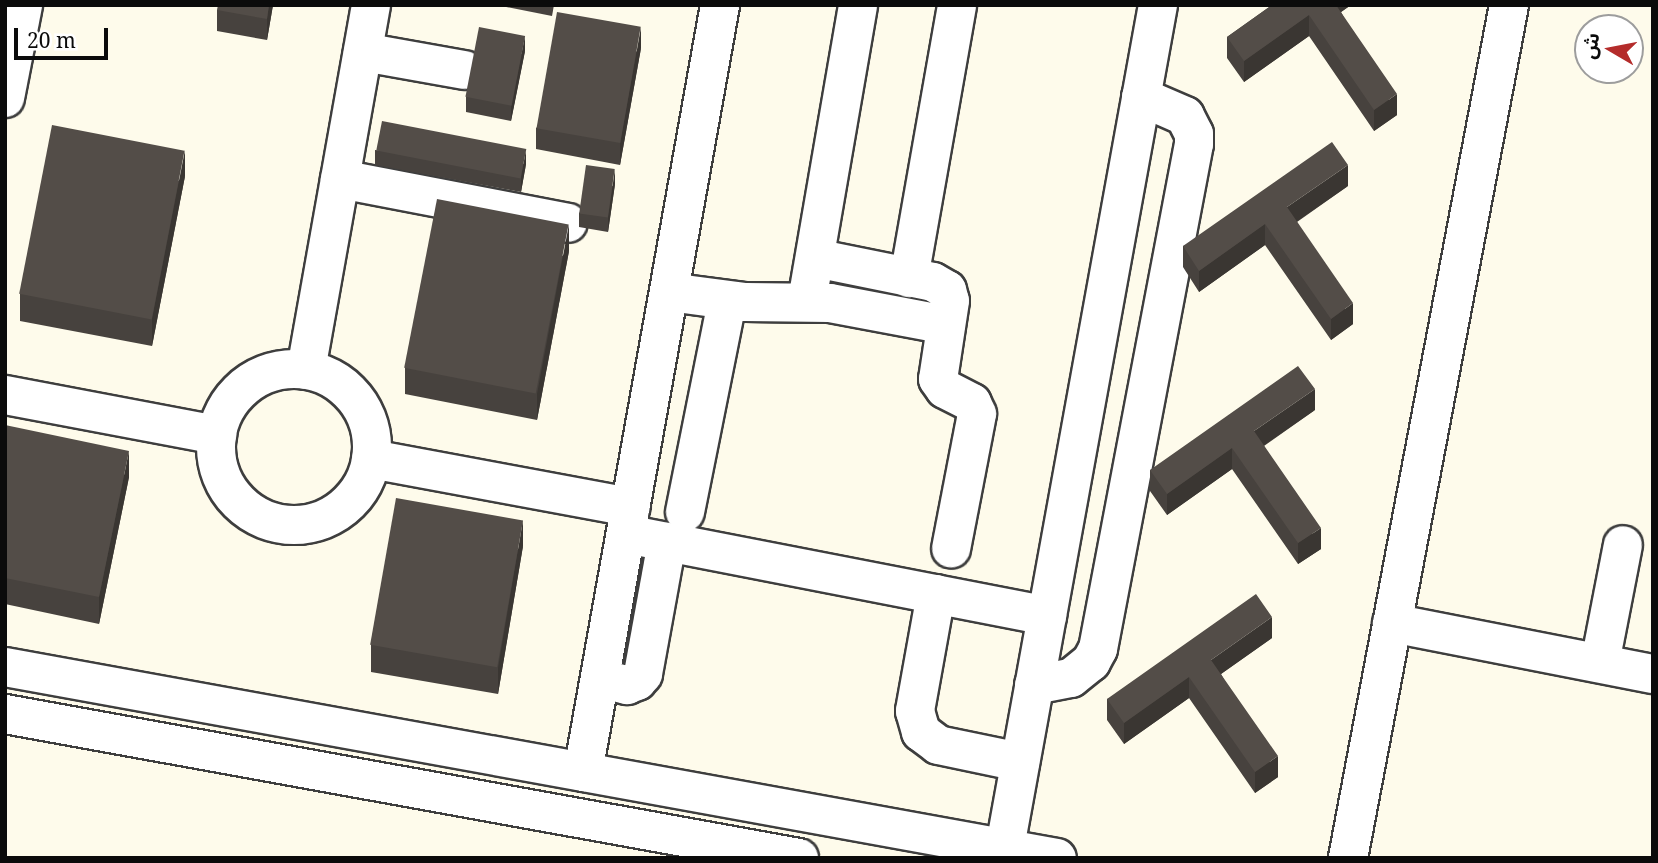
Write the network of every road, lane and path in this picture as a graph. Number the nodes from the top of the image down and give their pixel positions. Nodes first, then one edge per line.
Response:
1 (23, 5) edge
2 (371, 5) edge
3 (720, 5) edge
4 (858, 5) edge
5 (957, 5) edge
6 (1158, 5) edge
7 (1509, 5) edge
8 (363, 52) junction
9 (464, 70) dead end
10 (1141, 97) junction
11 (5, 98) edge
12 (340, 179) junction
13 (568, 223) edge
14 (815, 258) junction
15 (909, 278) junction
16 (669, 292) junction
17 (727, 301) junction
18 (807, 301) junction
19 (946, 325) junction
20 (306, 370) junction
21 (5, 395) edge
22 (217, 435) junction
23 (642, 443) junction
24 (697, 455) junction
25 (371, 459) junction
26 (628, 520) junction
27 (676, 527) junction
28 (1623, 545) dead end
29 (951, 549) dead end
30 (936, 594) junction
31 (1047, 616) junction
32 (1392, 623) junction
33 (1600, 663) junction
34 (5, 667) edge
35 (1653, 674) edge
36 (600, 678) junction
37 (1034, 685) junction
38 (5, 714) edge
39 (1020, 762) junction
40 (583, 772) junction
41 (1004, 853) edge
42 (799, 858) edge
43 (1057, 858) edge
44 (1348, 858) edge

1 - 11 street
2 - 8 street
3 - 16 street
4 - 14 street
5 - 15 street
6 - 10 street
7 - 32 street
8 - 9 street
8 - 12 street
10 - 31 street
10 - 37 street
12 - 13 street
12 - 20 street
14 - 15 street
14 - 18 street
15 - 19 street
16 - 17 street
16 - 23 street
17 - 18 street
17 - 24 street
18 - 19 street
19 - 29 street
20 - 22 street
20 - 25 street
21 - 22 street
22 - 25 street
23 - 24 street
23 - 26 street
24 - 27 street
25 - 26 street
26 - 27 street
26 - 36 street
27 - 30 street
27 - 36 street
28 - 33 street
30 - 31 street
30 - 39 street
31 - 37 street
32 - 33 street
32 - 44 street
33 - 35 street
34 - 40 street
36 - 40 street
37 - 39 street
38 - 42 street
39 - 41 street
40 - 41 street
41 - 43 street

